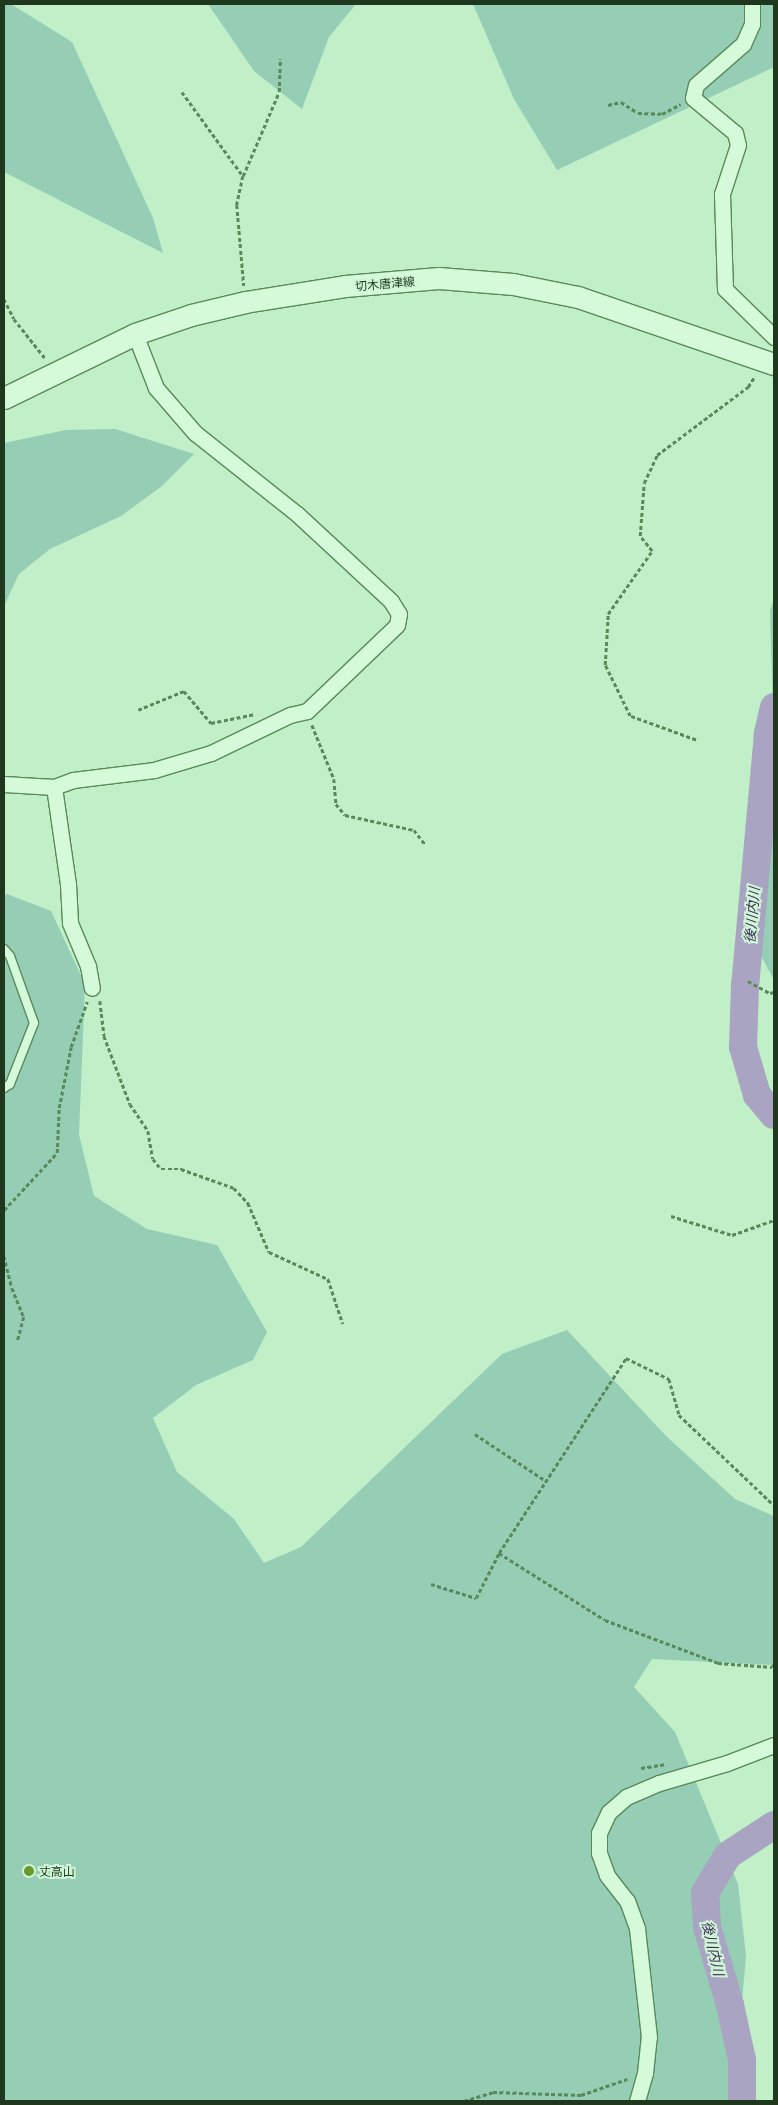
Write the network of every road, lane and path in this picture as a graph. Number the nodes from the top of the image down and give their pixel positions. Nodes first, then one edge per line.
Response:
1 (752, 4) edge
2 (280, 60) dead end
3 (182, 92) dead end
4 (693, 98) junction
5 (608, 105) dead end
6 (243, 176) junction
7 (4, 298) edge
8 (245, 302) junction
9 (135, 334) junction
10 (774, 337) edge
11 (770, 362) edge
12 (56, 371) junction
13 (4, 398) edge
14 (138, 710) dead end
15 (307, 711) junction
16 (256, 714) dead end
17 (696, 740) dead end
18 (4, 784) edge
19 (54, 787) junction
20 (425, 844) dead end
21 (4, 949) edge
22 (748, 981) dead end
23 (92, 988) junction
24 (772, 992) edge
25 (4, 1088) edge
26 (4, 1210) edge
27 (671, 1216) dead end
28 (774, 1220) edge
29 (4, 1256) edge
30 (343, 1324) dead end
31 (18, 1340) dead end
32 (475, 1434) dead end
33 (546, 1480) junction
34 (774, 1505) edge
35 (499, 1553) junction
36 (432, 1584) dead end
37 (774, 1664) edge
38 (774, 1745) edge
39 (645, 2074) junction
40 (464, 2101) edge
41 (636, 2101) edge

1 - 4 street
2 - 6 path
3 - 6 path
4 - 5 path
4 - 10 street
6 - 8 path
7 - 12 path
8 - 9 main road, 切木唐津線
8 - 11 main road, 切木唐津線
9 - 12 main road, 切木唐津線
9 - 15 street
11 - 17 path
12 - 13 main road, 切木唐津線
14 - 16 path
15 - 19 street
15 - 20 path
18 - 19 street
19 - 23 street
21 - 25 lane
22 - 24 path
23 - 26 path
23 - 30 path
27 - 28 path
29 - 31 path
32 - 33 path
33 - 34 path
33 - 35 path
35 - 36 path
35 - 37 path
38 - 39 street
39 - 40 path
39 - 41 street

